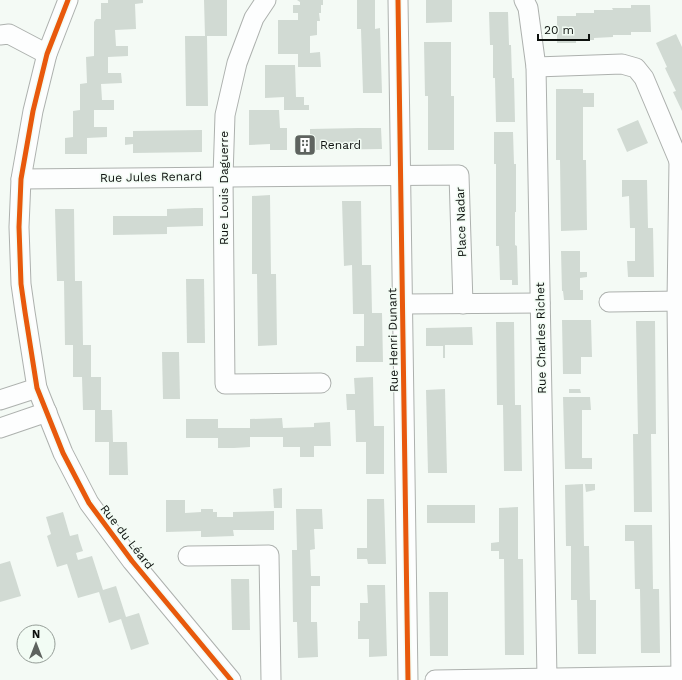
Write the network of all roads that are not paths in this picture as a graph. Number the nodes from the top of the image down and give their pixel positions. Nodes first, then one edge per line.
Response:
1 (68, 0) edge
2 (266, 0) edge
3 (398, 0) edge
4 (524, 0) edge
5 (0, 35) edge
6 (47, 54) junction
7 (536, 67) junction
8 (680, 161) edge
9 (400, 175) junction
10 (223, 177) junction
11 (22, 179) junction
12 (609, 302) dead end
13 (679, 302) edge
14 (540, 303) junction
15 (403, 304) junction
16 (463, 304) junction
17 (321, 383) dead end
18 (37, 388) junction
19 (0, 400) edge
20 (47, 412) junction
21 (0, 428) edge
22 (188, 556) dead end
23 (681, 677) edge
24 (547, 678) junction
25 (231, 680) edge
26 (271, 680) edge
27 (408, 680) edge
28 (435, 680) edge

1 - 6 street, Rue du Léard
2 - 10 street, Rue Louis Daguerre
3 - 9 street, Rue Henri Dunant
4 - 7 street, Rue Charles Richet
5 - 6 street
6 - 11 street, Rue du Léard
7 - 8 street
7 - 14 street, Rue Charles Richet
8 - 13 street
9 - 10 street, Rue Jules Renard
9 - 15 street, Rue Henri Dunant
9 - 16 street, Place Nadar
10 - 11 street, Rue Jules Renard
10 - 17 street, Rue Louis Daguerre
11 - 18 street, Rue du Léard
12 - 13 street
13 - 23 street
14 - 16 street
14 - 24 street, Rue Charles Richet
15 - 16 street
15 - 27 street, Rue Henri Dunant
18 - 19 street
18 - 20 street, Rue du Léard
20 - 21 street
20 - 25 street, Rue du Léard
22 - 26 street
23 - 24 street
24 - 28 street

